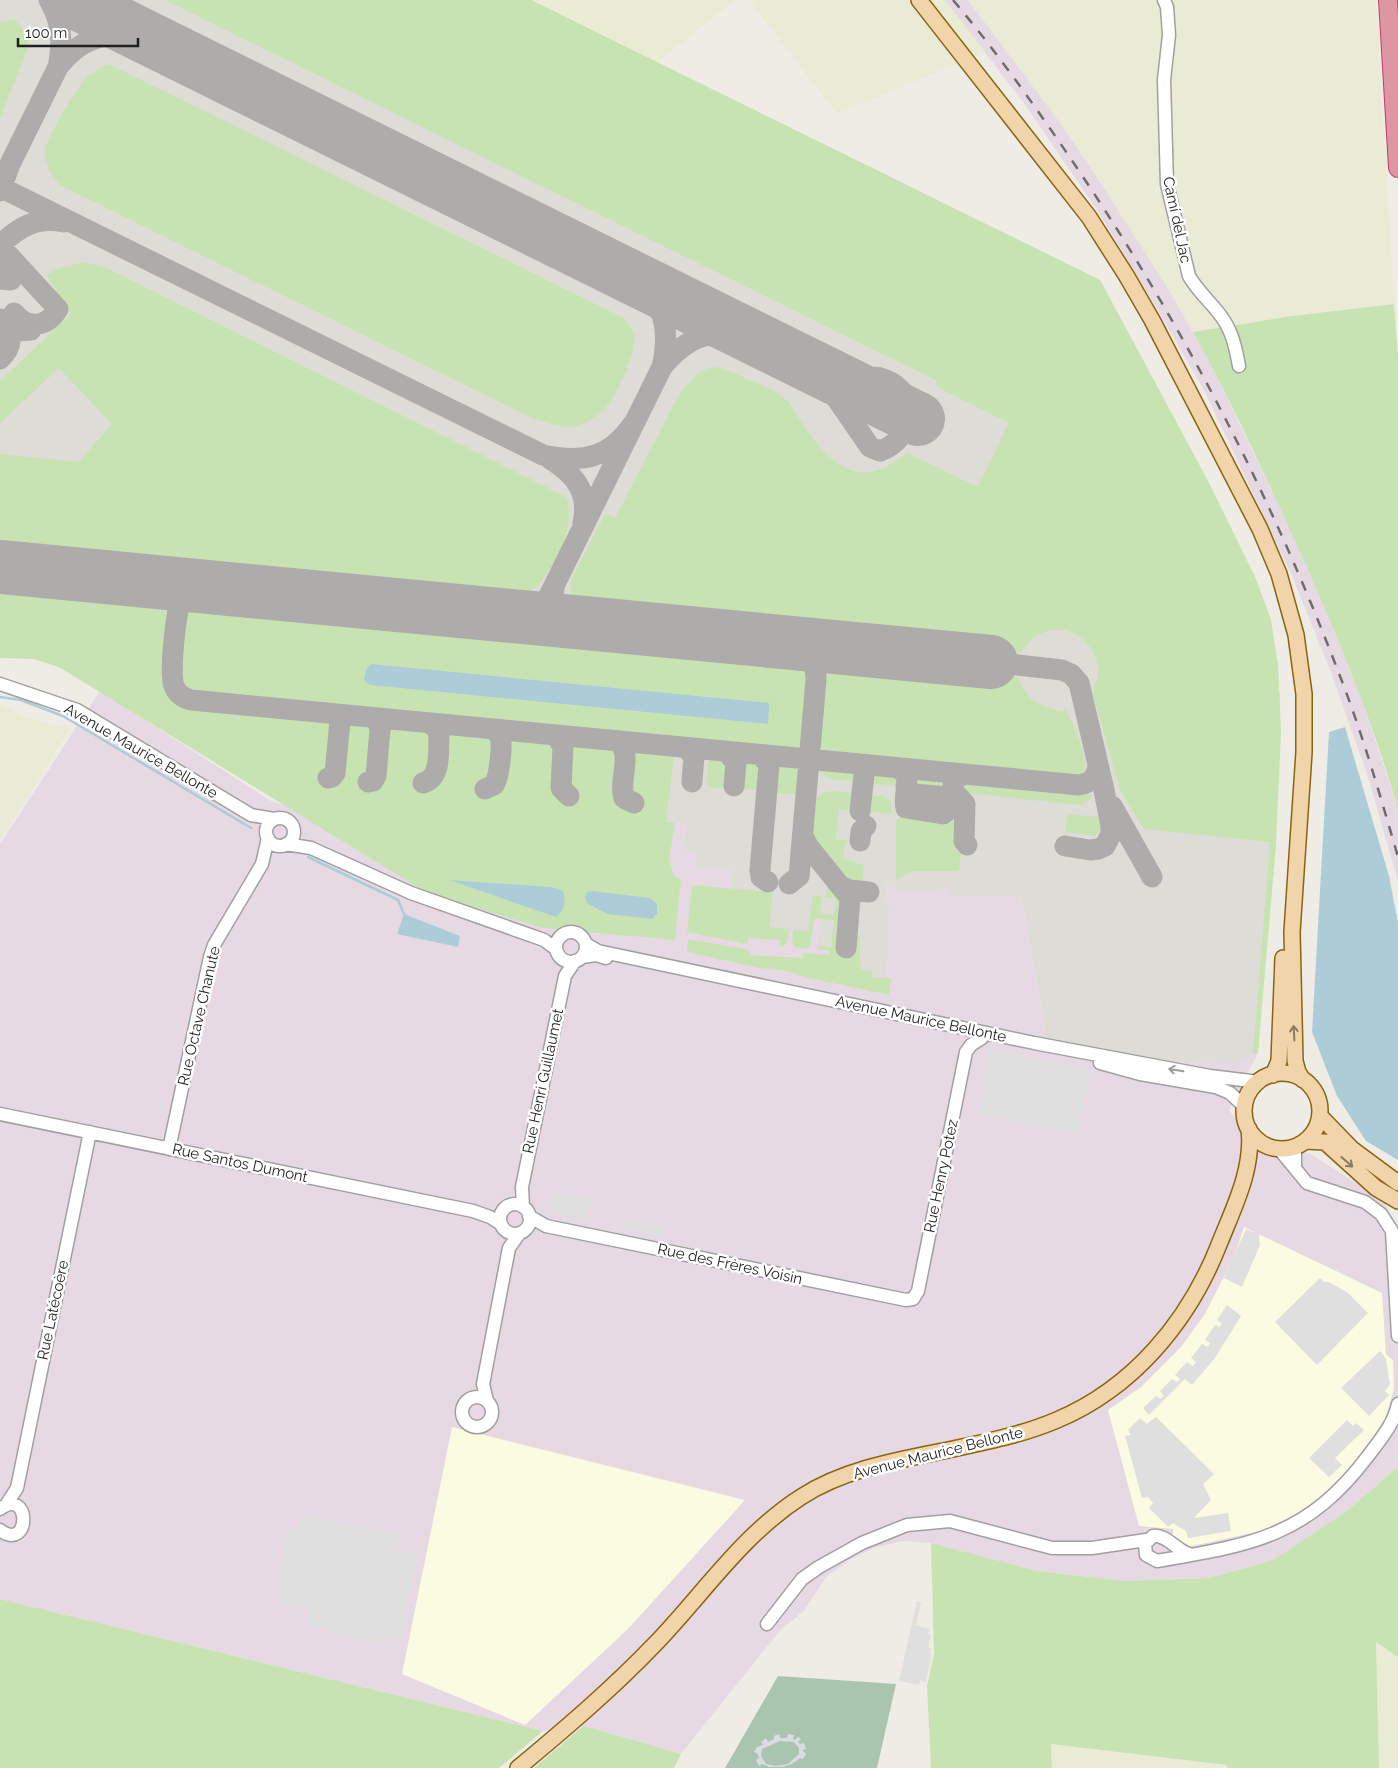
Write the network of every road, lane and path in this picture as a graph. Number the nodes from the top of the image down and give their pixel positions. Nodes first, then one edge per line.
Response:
1 (911, 0) edge
2 (918, 0) edge
3 (1164, 0) edge
4 (1388, 0) edge
5 (1398, 168) edge
6 (1239, 366) dead end
7 (0, 684) edge
8 (250, 815) junction
9 (274, 819) junction
10 (294, 831) junction
11 (267, 835) junction
12 (284, 845) junction
13 (311, 848) junction
14 (262, 864) junction
15 (586, 944) junction
16 (559, 948) junction
17 (578, 959) junction
18 (565, 976) junction
19 (958, 1034) junction
20 (982, 1038) junction
21 (966, 1052) junction
22 (1273, 1075) junction
23 (1303, 1080) junction
24 (1259, 1082) junction
25 (1245, 1107) junction
26 (0, 1114) edge
27 (1320, 1116) junction
28 (1249, 1129) junction
29 (90, 1132) junction
30 (1300, 1144) junction
31 (1276, 1148) junction
32 (169, 1149) junction
33 (1250, 1162) junction
34 (1295, 1171) junction
35 (1398, 1183) edge
36 (1398, 1201) edge
37 (517, 1209) junction
38 (481, 1213) junction
39 (546, 1226) junction
40 (513, 1230) junction
41 (1395, 1231) edge
42 (913, 1298) joint
43 (1398, 1336) edge
44 (483, 1384) junction
45 (473, 1398) junction
46 (487, 1401) junction
47 (1398, 1404) edge
48 (16, 1488) junction
49 (3, 1507) edge
50 (20, 1509) junction
51 (0, 1530) edge
52 (1167, 1540) junction
53 (1145, 1546) junction
54 (1189, 1554) junction
55 (1164, 1558) junction
56 (767, 1624) dead end
57 (518, 1768) edge

1 - 22 main road
23 -> 2 main road
3 - 6 street, Camí del Jac
4 - 5 highway
7 - 8 street, Avenue Maurice Bellonte
8 - 9 street, Avenue Maurice Bellonte
8 - 11 street, Avenue Maurice Bellonte
9 - 10 street
9 - 11 street
10 - 12 street
10 - 13 street
11 - 12 street
11 - 14 street, Rue Octave Chanute
12 - 13 street
12 - 14 street, Rue Octave Chanute
13 - 16 street
14 - 32 street, Rue Octave Chanute
15 - 16 street
15 - 17 street
24 -> 15 street, Avenue Maurice Bellonte
16 - 17 street
16 - 18 street, Rue Henri Guillaumet
17 - 18 street, Rue Henri Guillaumet
17 - 19 street, Avenue Maurice Bellonte
18 - 37 street, Rue Henri Guillaumet
19 - 20 street, Avenue Maurice Bellonte
19 - 21 street
20 - 21 street
20 - 25 street, Avenue Maurice Bellonte
21 - 42 street, Rue Henry Potez
22 - 23 main road
22 - 24 main road
23 - 27 main road
24 - 25 main road
25 - 28 main road
26 - 29 street, Rue Santos Dumont
27 - 30 main road
27 - 35 main road
28 - 31 main road
28 - 33 main road, Avenue Maurice Bellonte
29 - 32 street, Rue Santos Dumont
29 - 48 street, Rue Latécoère
30 - 31 main road
30 - 34 street
30 -> 36 main road
31 - 33 main road
31 - 34 street
32 - 38 street, Rue Santos Dumont
33 - 57 main road, Avenue Maurice Bellonte
34 - 41 street
37 - 38 street, Rue Santos Dumont
37 - 39 street, Rue des Frères Voisin
37 - 40 street
37 - 40 street
38 - 40 street, Rue Santos Dumont
39 - 40 street, Rue des Frères Voisin
39 - 42 street, Rue des Frères Voisin
40 - 44 street
41 - 43 street
44 - 45 street
44 - 46 street
45 - 46 street
45 - 46 street
47 - 54 street
48 - 49 street
48 - 50 street
49 - 50 street
50 - 51 street
52 - 53 street
52 - 54 street
52 - 55 street
53 - 55 street
53 - 56 street
54 - 55 street

